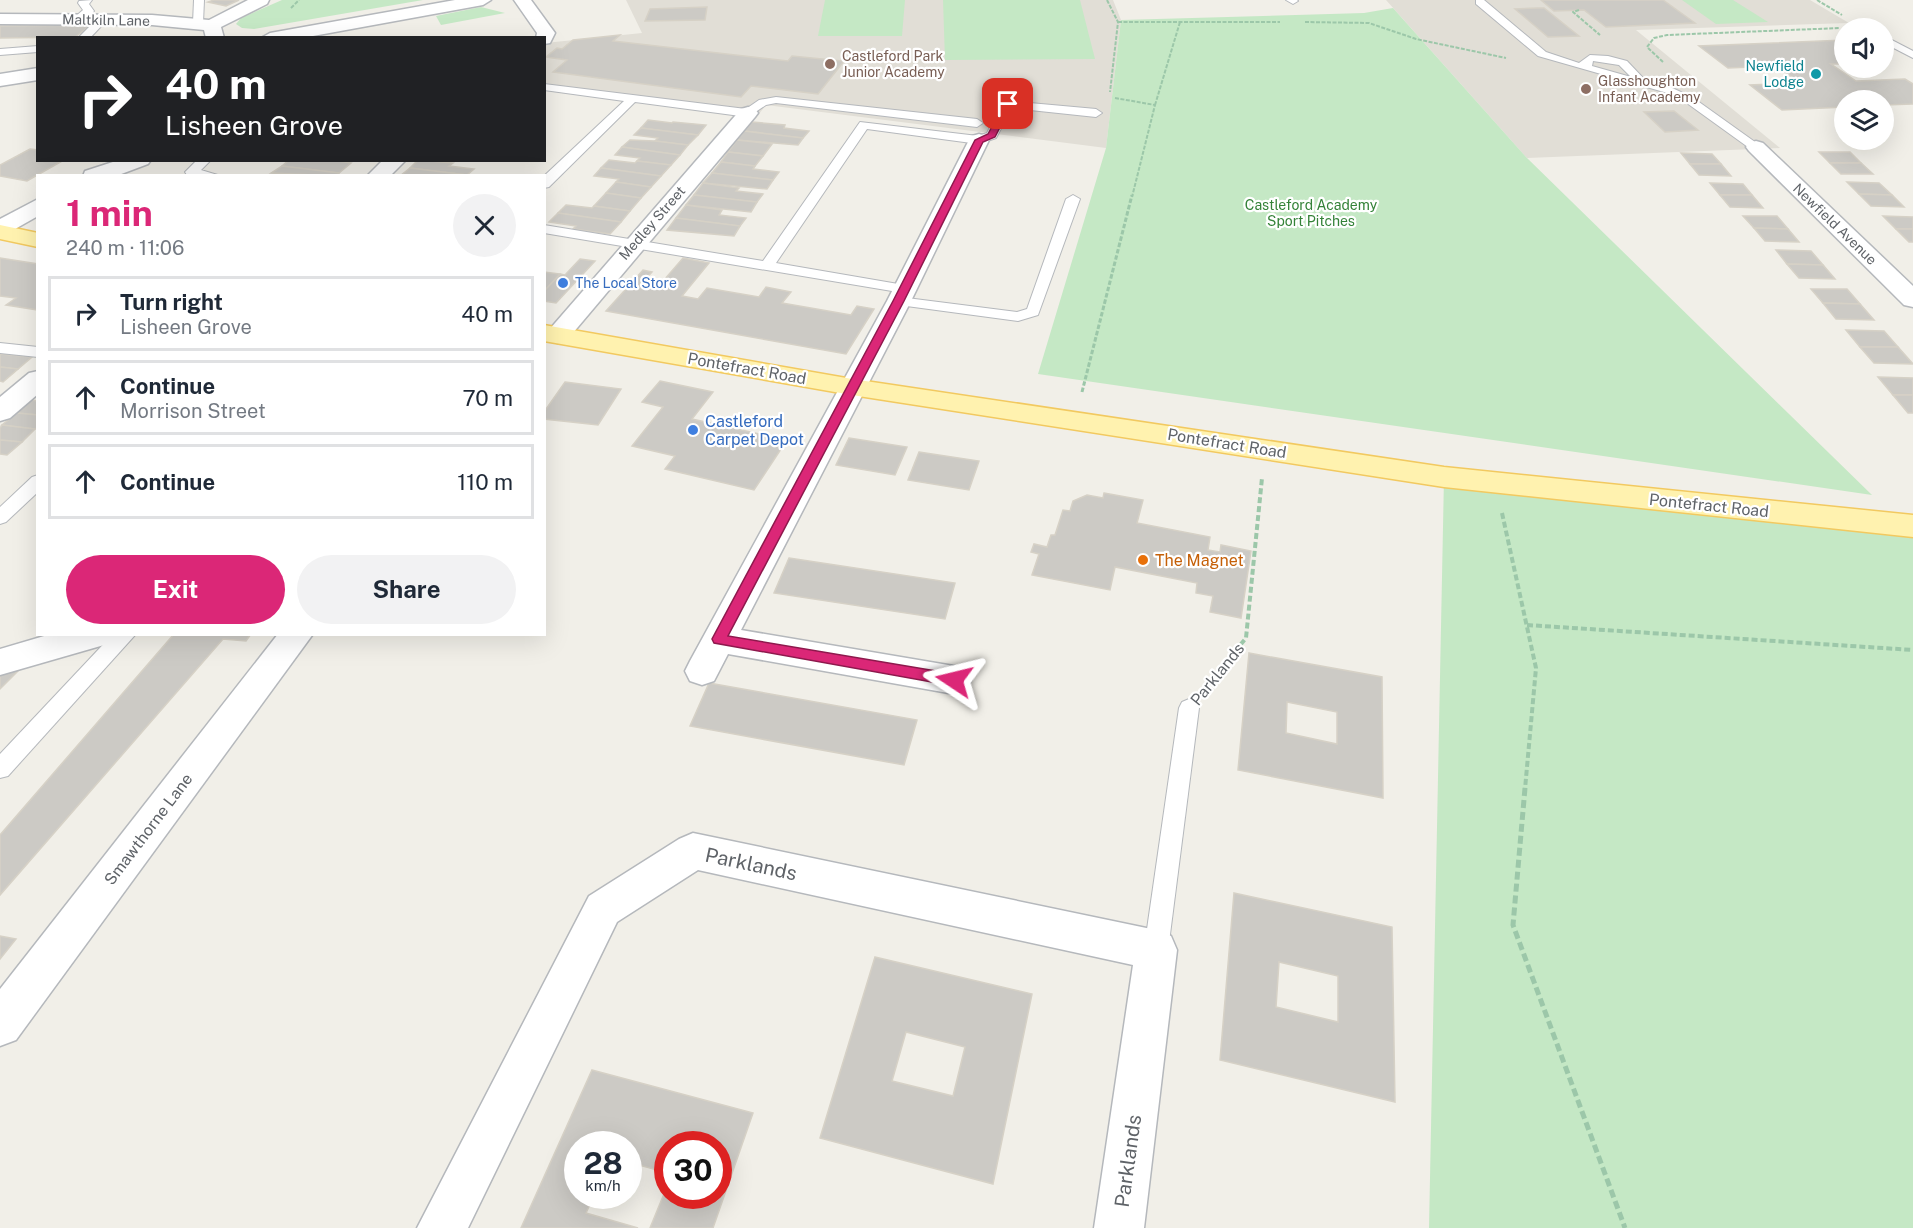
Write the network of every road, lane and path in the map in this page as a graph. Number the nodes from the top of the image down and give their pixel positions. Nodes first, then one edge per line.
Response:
1 (87, 0) edge
2 (199, 0) edge
3 (261, 0) edge
4 (483, 0) edge
5 (522, 0) edge
6 (1107, 0) edge
7 (1817, 0) edge
8 (1480, 2) dead end
9 (1848, 18) edge
10 (0, 19) edge
11 (79, 19) junction
12 (102, 20) junction
13 (1119, 22) junction
14 (1180, 22) junction
15 (1286, 22) dead end
16 (1298, 22) dead end
17 (208, 28) edge
18 (1834, 29) edge
19 (85, 36) edge
20 (281, 36) edge
21 (545, 36) edge
22 (1894, 45) edge
23 (36, 50) edge
24 (0, 52) edge
25 (1913, 55) edge
26 (1560, 62) junction
27 (1669, 67) dead end
28 (1606, 73) junction
29 (36, 74) edge
30 (0, 80) edge
31 (1643, 82) junction
32 (546, 87) edge
33 (633, 98) junction
34 (1155, 105) junction
35 (748, 113) junction
36 (1096, 113) dead end
37 (978, 132) junction
38 (1756, 147) joint
39 (135, 162) edge
40 (202, 162) edge
41 (394, 162) edge
42 (99, 174) edge
43 (205, 174) edge
44 (379, 174) edge
45 (546, 182) edge
46 (1073, 199) dead end
47 (36, 207) edge
48 (546, 229) edge
49 (1, 233) edge
50 (36, 240) edge
51 (635, 243) junction
52 (768, 265) junction
53 (901, 295) junction
54 (1913, 300) edge
55 (551, 334) edge
56 (0, 348) edge
57 (36, 352) edge
58 (36, 381) edge
59 (852, 387) junction
60 (1081, 397) dead end
61 (0, 412) edge
62 (1263, 468) dead end
63 (36, 483) edge
64 (1496, 483) junction
65 (0, 518) edge
66 (1913, 526) edge
67 (1527, 625) junction
68 (92, 636) edge
69 (124, 636) edge
70 (295, 636) edge
71 (719, 639) junction
72 (1913, 650) edge
73 (0, 662) edge
74 (702, 671) dead end
75 (954, 680) dead end
76 (1189, 708) joint
77 (0, 768) edge
78 (1156, 950) junction
79 (0, 1024) edge
80 (442, 1228) edge
81 (1119, 1228) edge
82 (1625, 1228) edge

1 - 11 lane
2 - 17 lane
3 - 17 street
4 - 20 street
5 - 21 street
6 - 13 path
7 - 9 path
8 - 26 lane
10 - 11 street, Maltkiln Lane
11 - 12 street, Maltkiln Lane
12 - 17 street, Maltkiln Lane
12 - 19 lane
13 - 14 path
13 - 34 path
14 - 15 path
14 - 34 path
16 - 26 path
18 - 27 path
22 - 25 lane
23 - 24 lane
26 - 28 lane
28 - 31 lane
28 - 31 lane
29 - 30 street
31 - 38 lane
32 - 33 lane
33 - 35 lane
33 - 45 lane
34 - 60 path
35 - 37 lane
35 - 51 street, Medley Street
36 - 37 lane
37 - 52 lane
37 - 53 street
38 - 54 street, Newfield Avenue
39 - 42 street
40 - 43 lane
41 - 44 street
46 - 53 lane
47 - 49 street
48 - 51 lane
49 - 50 main road
51 - 52 lane
51 - 55 street, Medley Street
52 - 53 lane
53 - 59 street
55 - 59 main road, Pontefract Road
56 - 57 lane
58 - 61 street
59 - 64 main road, Pontefract Road
59 - 71 street
62 - 76 path, Parklands
63 - 65 lane
64 - 66 main road, Pontefract Road
64 - 67 path
67 - 72 path
67 - 82 path
68 - 73 street
69 - 77 lane
70 - 79 street, Smawthorne Lane
71 - 74 street
71 - 75 street
76 - 78 lane, Parklands
78 - 80 street, Parklands
78 - 81 street, Parklands

